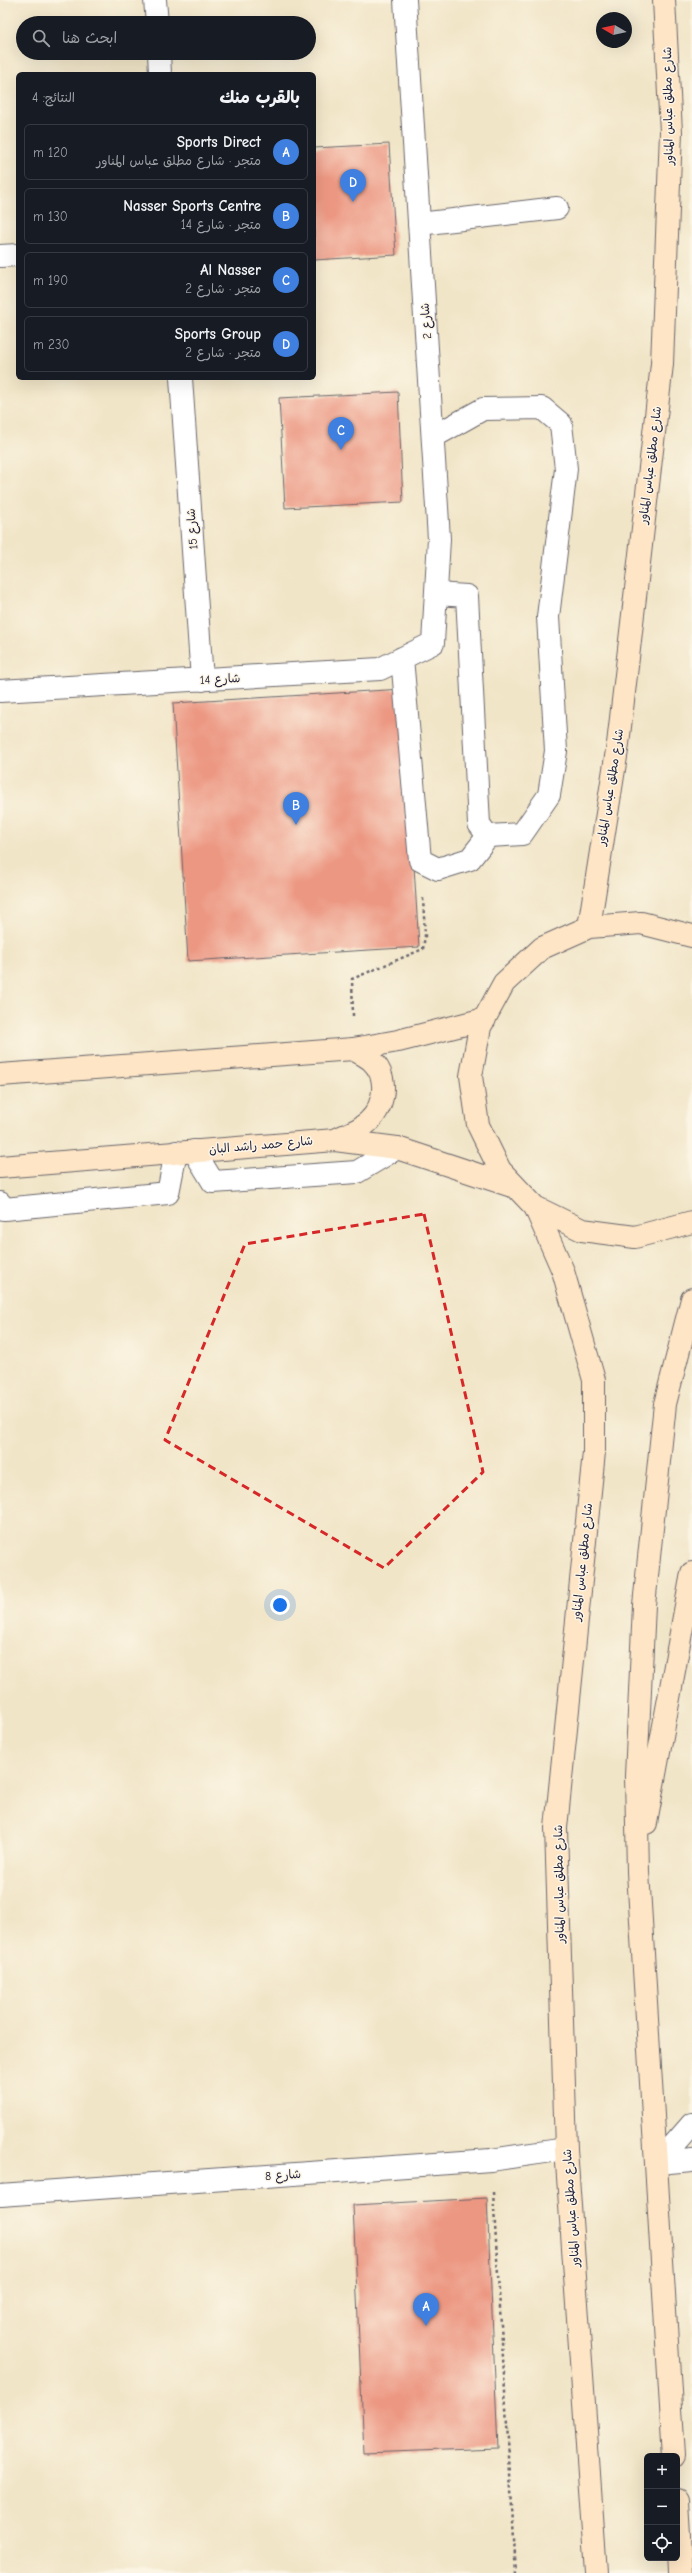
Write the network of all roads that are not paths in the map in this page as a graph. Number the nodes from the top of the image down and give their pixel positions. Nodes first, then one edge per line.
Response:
1 (155, 0) edge
2 (405, 0) edge
3 (664, 0) edge
4 (156, 16) edge
5 (159, 60) edge
6 (160, 72) edge
7 (557, 208) dead end
8 (419, 224) junction
9 (16, 255) edge
10 (0, 256) edge
11 (181, 380) edge
12 (433, 437) junction
13 (436, 594) junction
14 (433, 643) joint
15 (402, 658) junction
16 (202, 680) junction
17 (0, 691) edge
18 (488, 836) junction
19 (589, 927) junction
20 (692, 936) edge
21 (485, 1019) junction
22 (353, 1049) junction
23 (0, 1075) edge
24 (335, 1140) junction
25 (396, 1148) junction
26 (185, 1152) junction
27 (0, 1167) edge
28 (516, 1188) junction
29 (0, 1203) edge
30 (535, 1207) junction
31 (692, 1222) edge
32 (692, 1299) edge
33 (692, 1573) edge
34 (638, 1872) junction
35 (692, 2124) edge
36 (566, 2150) junction
37 (692, 2160) edge
38 (658, 2163) junction
39 (0, 2195) edge
40 (674, 2453) edge
41 (678, 2525) edge
42 (596, 2573) edge
43 (681, 2573) edge

1 - 4 street
2 - 8 street, شارع 2
3 - 19 street, شارع مطلق عباس المناور
5 - 6 street
7 - 8 street
8 - 12 street, شارع 2
9 - 10 street
11 - 16 street, شارع 15
12 - 13 street, شارع 2
12 - 18 street
13 - 14 street, شارع 2
13 - 18 street
14 - 15 street, شارع 14
15 - 16 street, شارع 14
15 - 18 street
16 - 17 street, شارع 14
19 - 20 street
19 - 21 street
21 - 22 street
21 - 28 street
22 - 23 street
22 - 24 street
24 - 25 street, شارع حمد راشد البان
24 - 26 street, شارع حمد راشد البان
25 - 26 street
25 - 28 street, شارع حمد راشد البان
26 - 27 street, شارع حمد راشد البان
26 - 29 street
28 - 30 street
30 - 31 street
30 - 36 street, شارع مطلق عباس المناور
32 - 34 street
33 - 34 street
34 - 38 street
35 - 38 street
36 - 39 street, شارع 8
36 - 42 street, شارع مطلق عباس المناور
37 - 38 street
38 - 40 street
41 - 43 street

